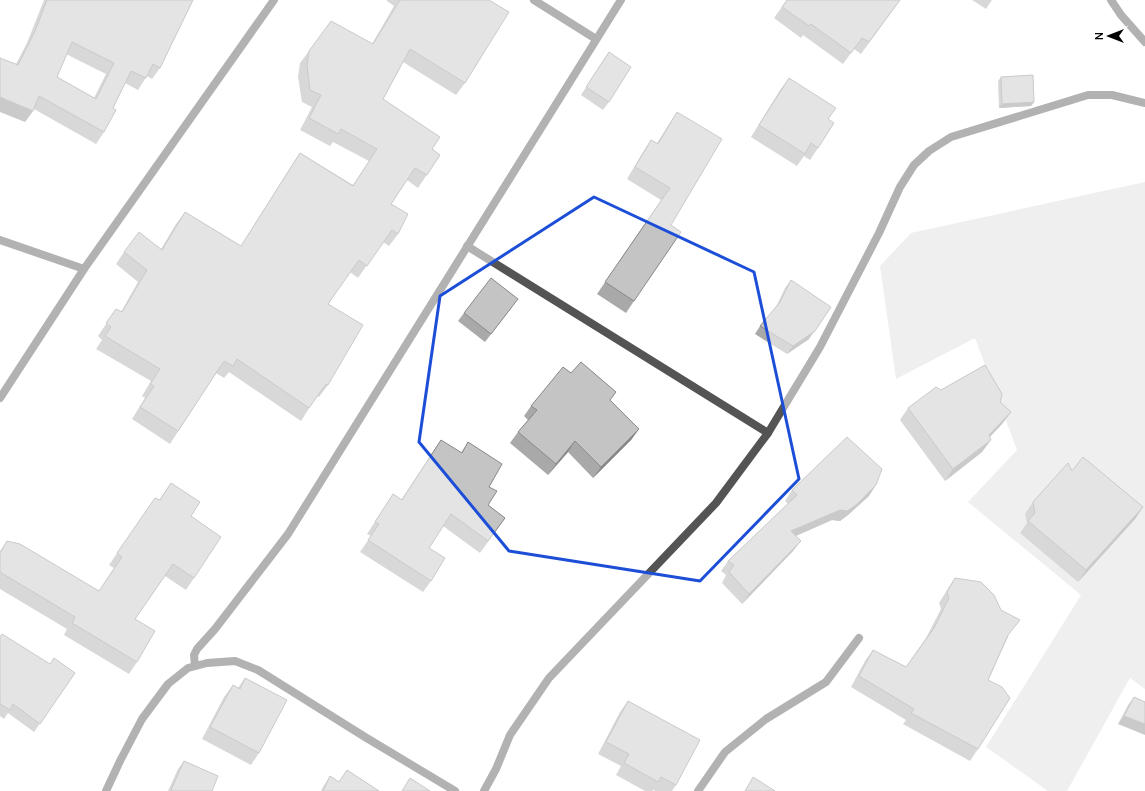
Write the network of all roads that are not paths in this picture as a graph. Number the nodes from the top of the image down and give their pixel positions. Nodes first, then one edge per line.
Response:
1 (274, 0) edge
2 (534, 0) edge
3 (621, 0) edge
4 (1111, 0) edge
5 (596, 39) junction
6 (1145, 42) edge
7 (1145, 103) edge
8 (0, 240) edge
9 (467, 246) junction
10 (84, 269) junction
11 (0, 398) edge
12 (768, 433) junction
13 (859, 638) dead end
14 (195, 666) junction
15 (106, 791) edge
16 (455, 791) edge
17 (484, 791) edge
18 (698, 791) edge

1 - 10 street
2 - 5 street
3 - 5 street
4 - 6 street
5 - 9 street
7 - 12 street
8 - 10 street
9 - 12 street
9 - 14 street
10 - 11 street
12 - 17 street
13 - 18 street
14 - 15 street
14 - 16 street

